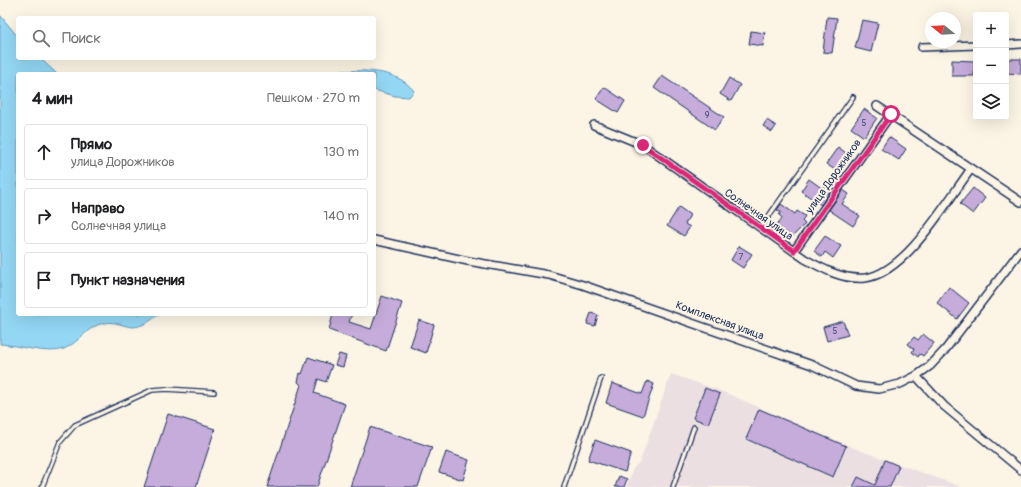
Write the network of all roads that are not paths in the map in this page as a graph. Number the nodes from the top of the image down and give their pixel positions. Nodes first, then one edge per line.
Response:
1 (1021, 44) edge
2 (1009, 45) edge
3 (973, 46) edge
4 (922, 47) dead end
5 (853, 96) dead end
6 (877, 106) dead end
7 (891, 114) junction
8 (594, 124) dead end
9 (971, 169) junction
10 (1021, 202) edge
11 (760, 228) junction
12 (376, 240) edge
13 (1021, 250) edge
14 (794, 251) junction
15 (916, 376) junction
16 (601, 378) dead end
17 (214, 392) dead end
18 (694, 427) dead end
19 (1021, 470) edge
20 (42, 487) edge
21 (564, 487) edge
22 (674, 487) edge

1 - 2 street
3 - 4 street
5 - 11 lane
6 - 7 street
7 - 9 street
7 - 14 street, улица Дорожников
8 - 11 street, Солнечная улица
9 - 10 street
9 - 14 street, Солнечная улица
11 - 14 street, Солнечная улица
12 - 15 street, Комплексная улица
13 - 15 street, Комплексная улица
15 - 19 street
16 - 21 lane
17 - 20 lane
18 - 22 lane

